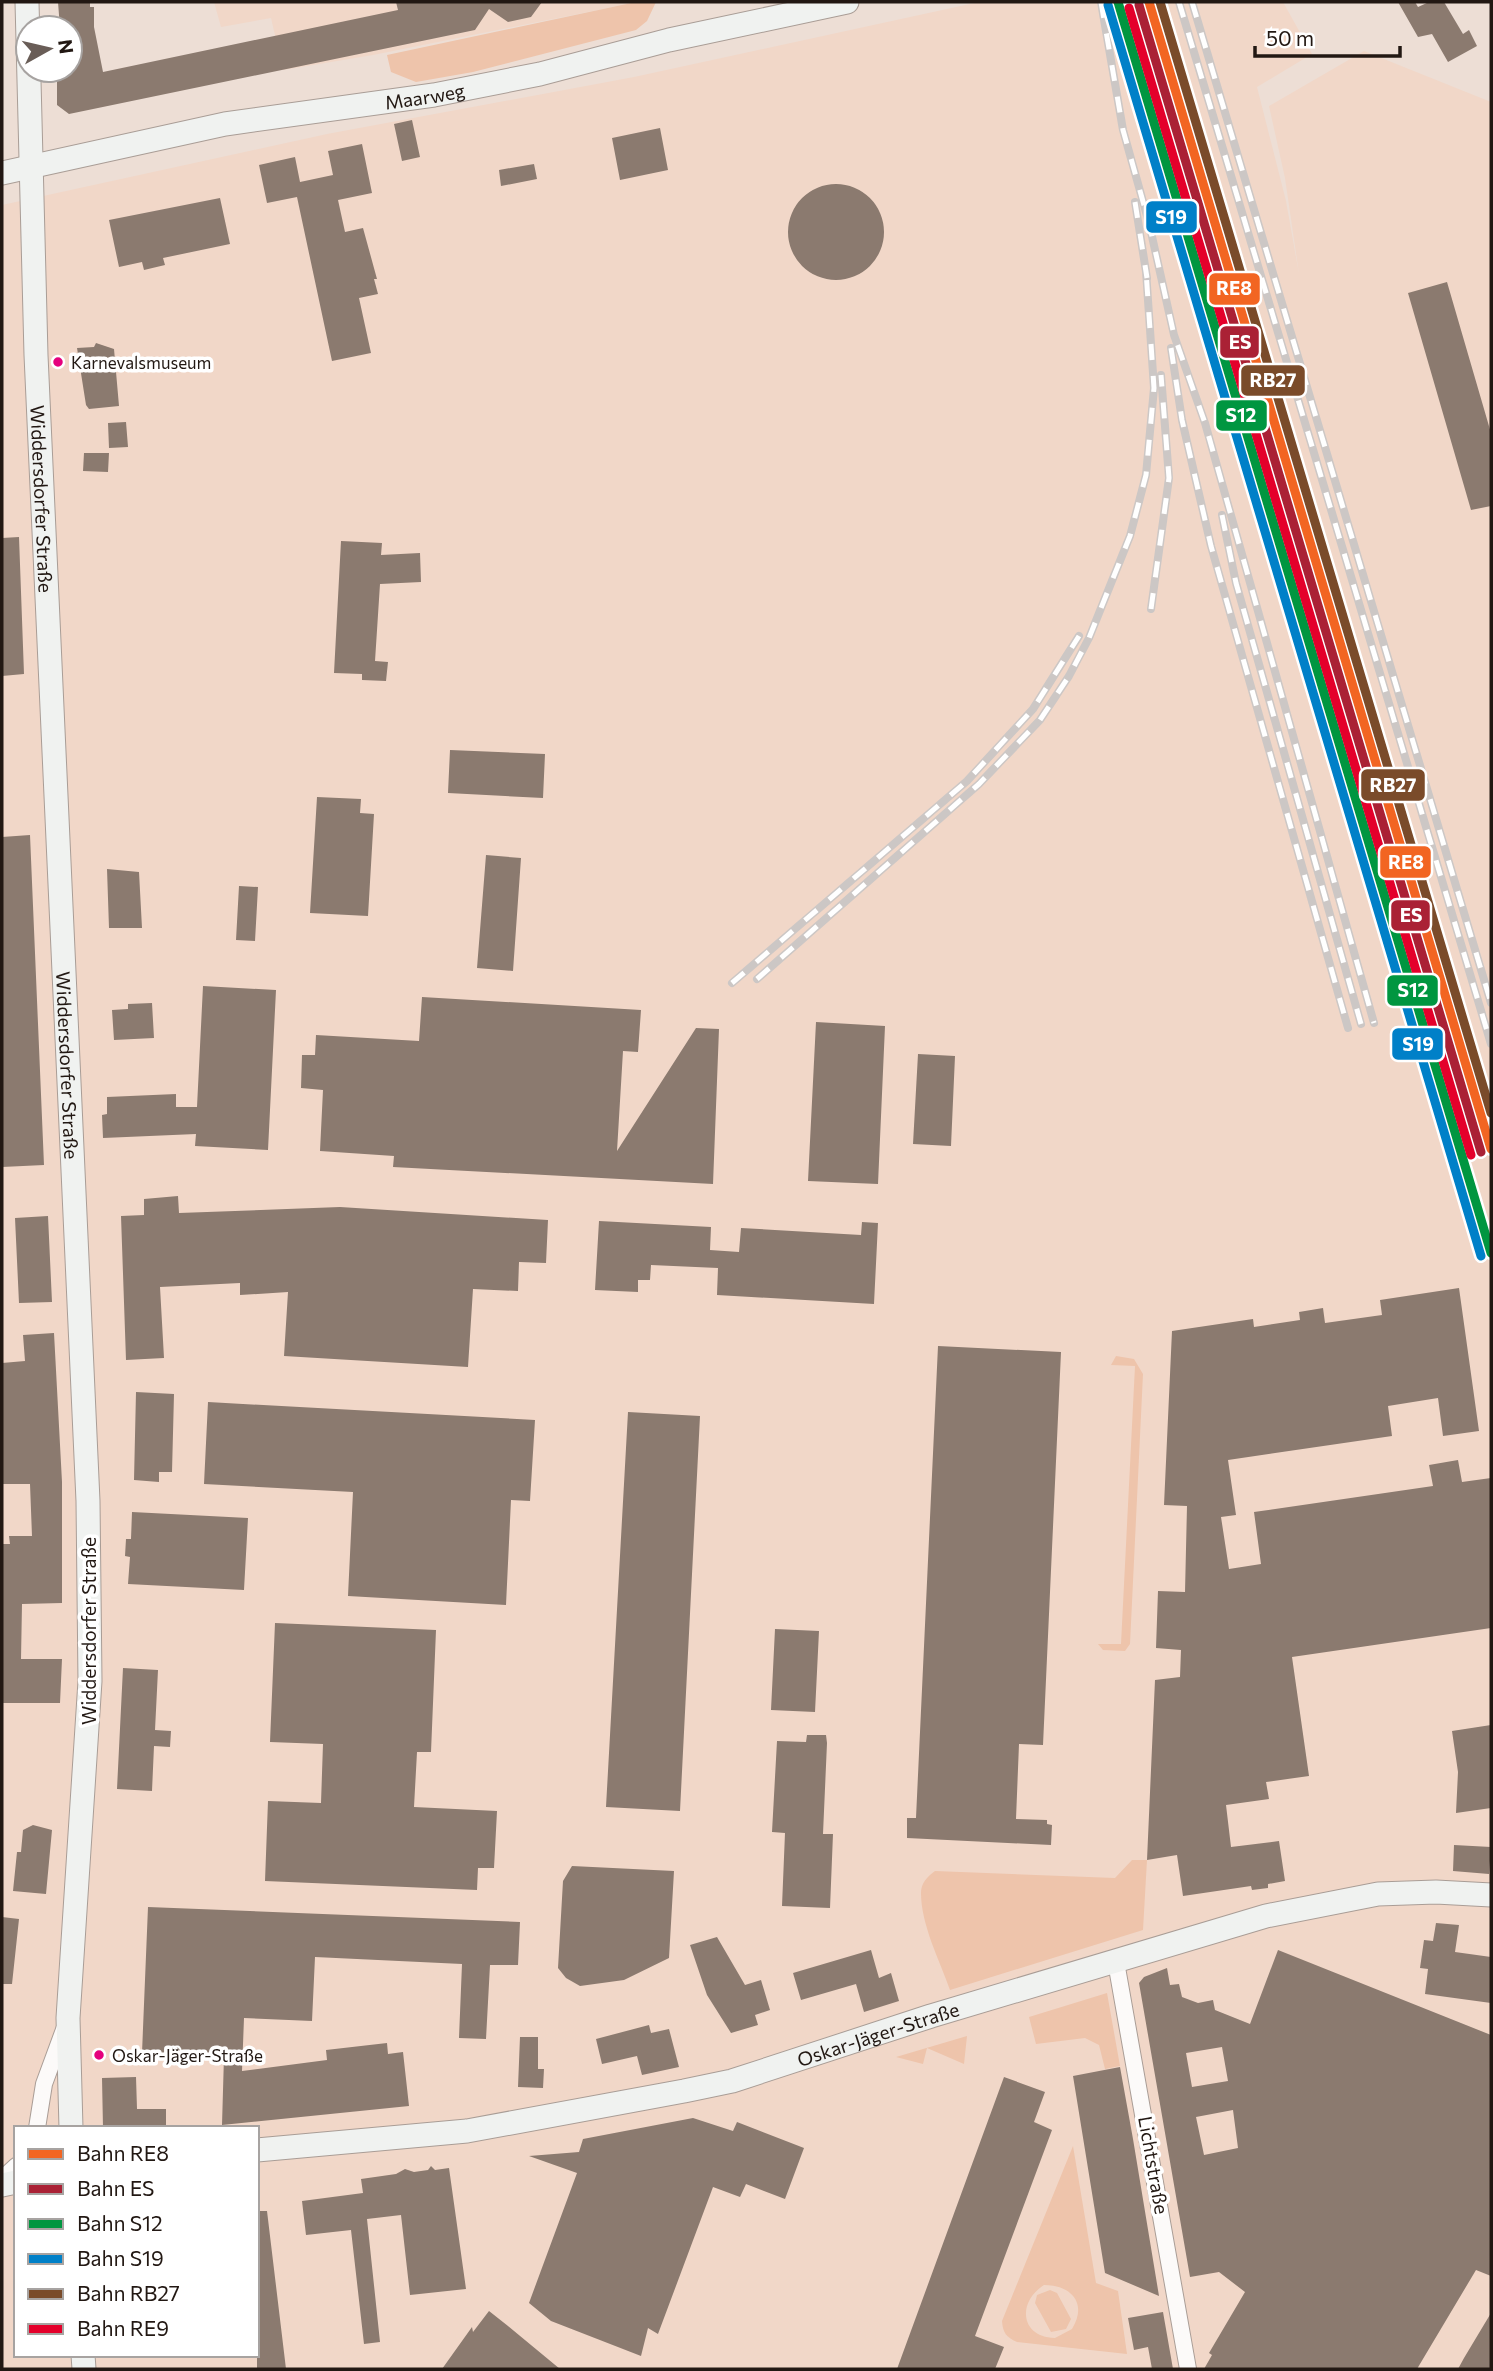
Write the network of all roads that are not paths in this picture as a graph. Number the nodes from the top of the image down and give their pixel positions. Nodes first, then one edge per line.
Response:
1 (27, 2) edge
2 (847, 2) edge
3 (29, 168) junction
4 (2, 173) edge
5 (1491, 1895) edge
6 (1116, 1962) junction
7 (68, 2018) junction
8 (37, 2126) edge
9 (71, 2126) edge
10 (259, 2150) edge
11 (1188, 2369) edge

1 - 3 main road, Widdersdorfer Straße
2 - 3 main road, Maarweg
3 - 4 main road, Maarweg
3 - 7 main road, Widdersdorfer Straße
5 - 6 main road, Oskar-Jäger-Straße
6 - 10 main road, Oskar-Jäger-Straße
6 - 11 street, Lichtstraße
7 - 8 street
7 - 9 main road, Widdersdorfer Straße

